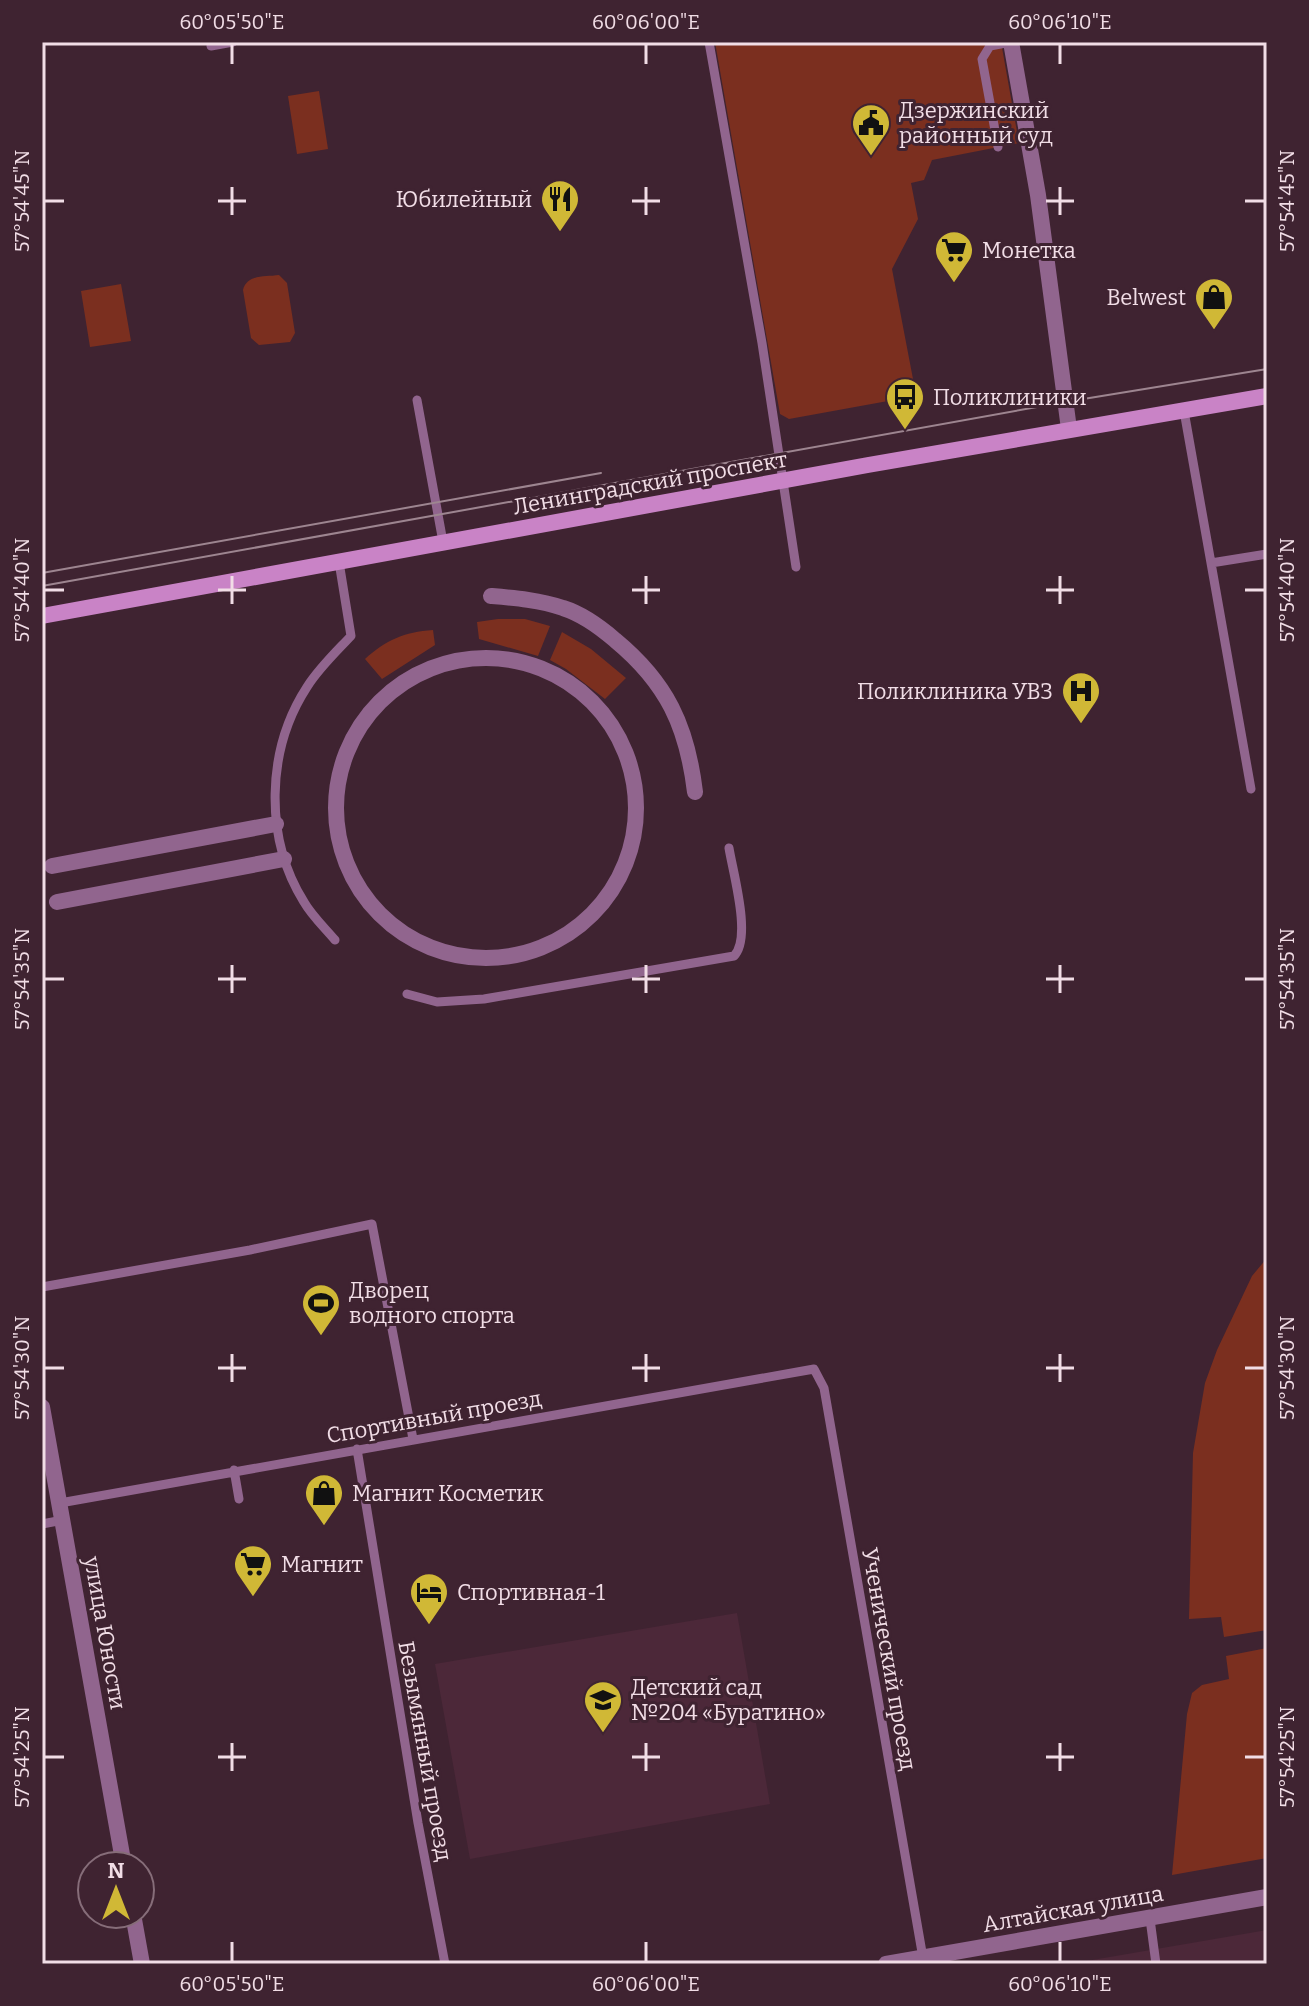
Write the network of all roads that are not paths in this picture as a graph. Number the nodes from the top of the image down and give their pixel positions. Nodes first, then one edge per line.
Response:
1 (233, 42) edge
2 (709, 42) edge
3 (1011, 42) edge
4 (211, 46) dead end
5 (998, 147) dead end
6 (1267, 396) edge
7 (417, 400) dead end
8 (1184, 411) junction
9 (1069, 429) junction
10 (784, 481) junction
11 (443, 542) junction
12 (1267, 554) edge
13 (339, 562) junction
14 (1211, 563) junction
15 (796, 567) dead end
16 (491, 596) dead end
17 (42, 616) edge
18 (345, 753) joint
19 (1251, 789) dead end
20 (695, 792) dead end
21 (276, 824) junction
22 (729, 848) dead end
23 (284, 859) junction
24 (52, 866) dead end
25 (57, 902) dead end
26 (335, 940) dead end
27 (407, 994) dead end
28 (42, 1287) edge
29 (814, 1369) joint
30 (42, 1407) edge
31 (413, 1439) junction
32 (357, 1449) junction
33 (234, 1470) junction
34 (239, 1499) dead end
35 (60, 1503) junction
36 (63, 1520) junction
37 (42, 1524) edge
38 (121, 1850) edge
39 (1267, 1897) edge
40 (1150, 1919) junction
41 (136, 1930) edge
42 (923, 1958) junction
43 (142, 1964) edge
44 (445, 1964) edge
45 (886, 1964) edge
46 (1156, 1964) edge

1 - 4 lane
2 - 10 lane
3 - 5 lane
3 - 9 street
6 - 8 main road, Ленинградский проспект
7 - 11 lane
8 - 9 main road, Ленинградский проспект
8 - 14 lane
9 - 10 main road, Ленинградский проспект
10 - 11 main road, Ленинградский проспект
10 - 15 lane
11 - 13 main road, Ленинградский проспект
12 - 14 lane
13 - 17 main road, Ленинградский проспект
13 - 21 lane
14 - 19 lane
16 - 20 street
18 - 18 street
21 - 23 lane
21 - 24 street
22 - 27 lane
23 - 25 street
23 - 26 lane
28 - 31 lane
29 - 31 lane, Спортивный проезд
29 - 42 lane, Ученический проезд
30 - 35 street, улица Юности
31 - 32 lane, Спортивный проезд
32 - 33 lane, Спортивный проезд
32 - 44 lane, Безымянный проезд
33 - 34 lane
33 - 35 lane, Спортивный проезд
35 - 36 street, улица Юности
36 - 37 lane
36 - 38 street, улица Юности
39 - 40 street, Алтайская улица
40 - 42 street, Алтайская улица
40 - 46 lane
41 - 43 street
42 - 45 street, Алтайская улица

